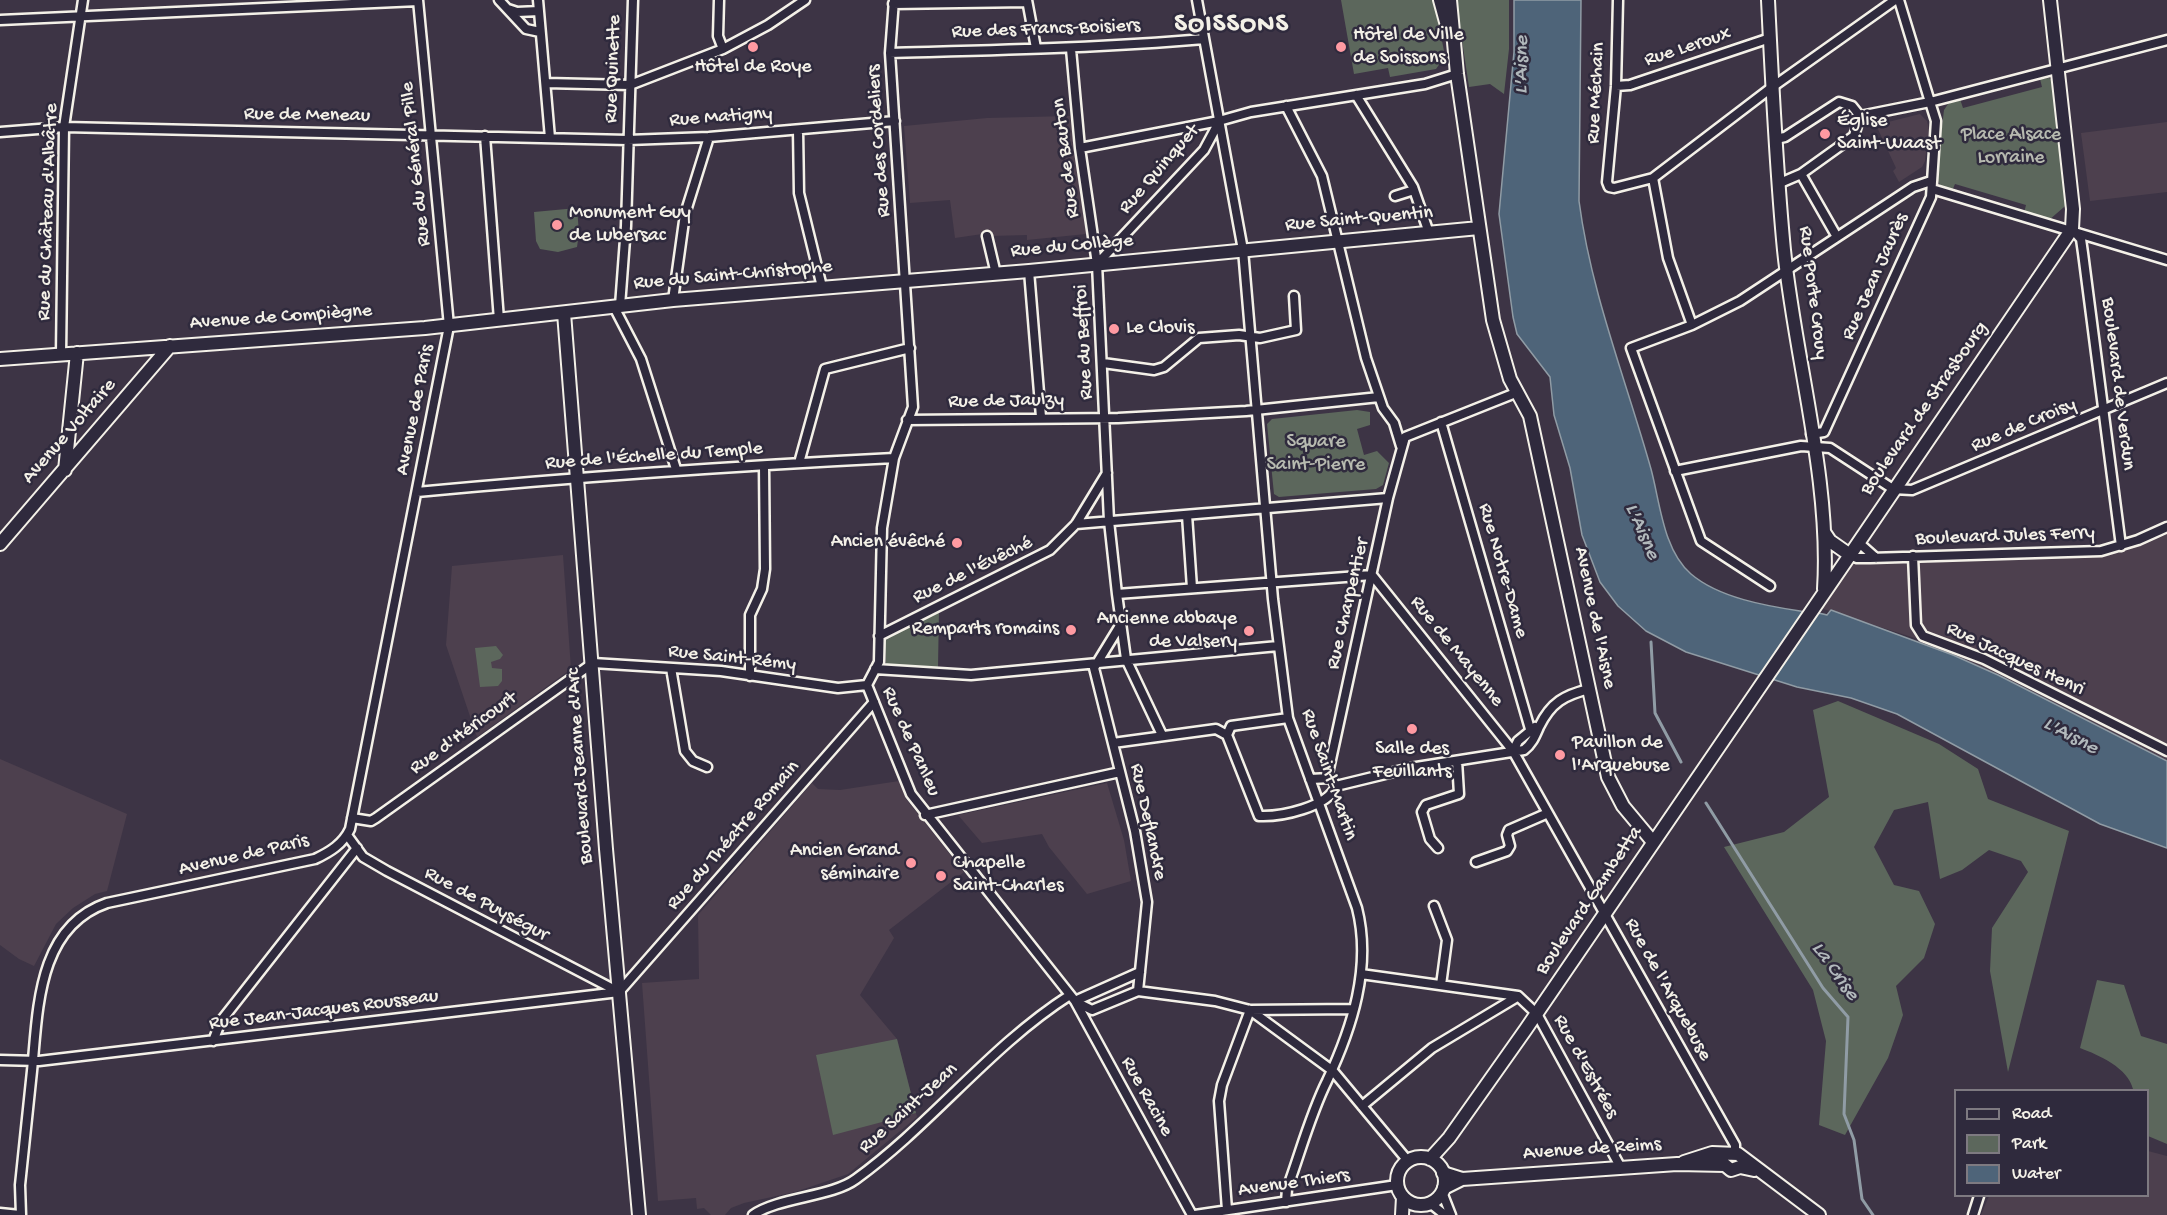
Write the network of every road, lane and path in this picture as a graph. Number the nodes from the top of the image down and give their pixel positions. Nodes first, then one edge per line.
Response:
1 (83, 0) edge
2 (499, 0) edge
3 (538, 0) edge
4 (633, 0) edge
5 (719, 0) edge
6 (805, 0) edge
7 (1197, 0) edge
8 (1440, 0) edge
9 (1450, 0) edge
10 (1618, 0) edge
11 (1768, 0) edge
12 (1897, 0) edge
13 (2050, 0) edge
14 (418, 1) edge
15 (1027, 1) edge
16 (894, 2) edge
17 (507, 9) junction
18 (539, 11) junction
19 (81, 16) junction
20 (0, 20) edge
21 (540, 32) junction
22 (1770, 38) junction
23 (1204, 39) junction
24 (2167, 40) edge
25 (1036, 48) junction
26 (723, 49) junction
27 (1071, 49) junction
28 (890, 53) junction
29 (1454, 53) junction
30 (2058, 69) junction
31 (1457, 74) junction
32 (546, 83) junction
33 (630, 85) junction
34 (1616, 86) junction
35 (1771, 88) junction
36 (1356, 95) junction
37 (1930, 102) junction
38 (1286, 106) junction
39 (1860, 116) junction
40 (1219, 121) junction
41 (895, 122) junction
42 (64, 127) junction
43 (798, 130) junction
44 (0, 132) edge
45 (431, 136) junction
46 (485, 136) junction
47 (550, 138) junction
48 (709, 138) junction
49 (1776, 139) junction
50 (628, 140) junction
51 (1080, 148) junction
52 (1801, 174) junction
53 (1653, 178) junction
54 (1780, 183) junction
55 (1931, 185) junction
56 (1414, 190) junction
57 (1395, 196) dead end
58 (1479, 228) junction
59 (2072, 229) junction
60 (1432, 233) junction
61 (987, 236) dead end
62 (1837, 237) junction
63 (1338, 242) junction
64 (1243, 250) junction
65 (2167, 260) edge
66 (1097, 264) junction
67 (1788, 268) junction
68 (1029, 271) junction
69 (996, 274) junction
70 (905, 281) junction
71 (822, 287) junction
72 (1294, 296) dead end
73 (673, 300) junction
74 (617, 307) junction
75 (564, 314) junction
76 (500, 320) junction
77 (1692, 325) junction
78 (449, 326) junction
79 (1249, 335) junction
80 (170, 346) junction
81 (910, 348) junction
82 (77, 353) junction
83 (61, 354) junction
84 (0, 359) edge
85 (1103, 363) junction
86 (2167, 382) edge
87 (1518, 392) junction
88 (1379, 396) junction
89 (1257, 410) junction
90 (2103, 410) junction
91 (1041, 417) junction
92 (1106, 418) junction
93 (907, 420) junction
94 (1441, 422) junction
95 (1394, 423) junction
96 (1818, 433) junction
97 (1406, 439) junction
98 (1814, 447) junction
99 (1830, 448) junction
100 (894, 458) junction
101 (799, 463) junction
102 (764, 466) junction
103 (676, 469) junction
104 (65, 470) junction
105 (1675, 471) junction
106 (1107, 472) junction
107 (578, 478) junction
108 (1893, 489) junction
109 (417, 492) junction
110 (1388, 498) junction
111 (1265, 508) junction
112 (1187, 515) junction
113 (1109, 521) junction
114 (1076, 524) junction
115 (2167, 527) edge
116 (1824, 532) junction
117 (1858, 542) junction
118 (0, 544) edge
119 (2121, 546) junction
120 (1850, 555) junction
121 (1913, 556) junction
122 (1876, 558) junction
123 (1372, 575) junction
124 (1272, 583) junction
125 (1770, 586) dead end
126 (1192, 588) junction
127 (1824, 590) junction
128 (1117, 594) junction
129 (1811, 610) joint
130 (1121, 624) junction
131 (879, 636) junction
132 (1278, 646) junction
133 (1126, 659) junction
134 (592, 663) junction
135 (1096, 663) junction
136 (671, 668) junction
137 (875, 669) junction
138 (750, 676) junction
139 (867, 686) junction
140 (1589, 689) junction
141 (874, 702) junction
142 (1288, 718) junction
143 (1540, 725) junction
144 (1530, 729) junction
145 (1162, 735) junction
146 (1227, 735) junction
147 (1113, 743) junction
148 (1513, 750) junction
149 (2167, 750) edge
150 (1457, 761) junction
151 (707, 767) dead end
152 (1120, 772) junction
153 (1327, 778) junction
154 (1310, 779) junction
155 (1336, 786) junction
156 (1319, 803) junction
157 (1548, 813) junction
158 (925, 815) junction
159 (352, 818) junction
160 (347, 835) junction
161 (1653, 842) junction
162 (335, 848) junction
163 (357, 848) junction
164 (1438, 848) dead end
165 (348, 857) junction
166 (363, 857) junction
167 (1476, 862) dead end
168 (1434, 906) dead end
169 (1605, 913) junction
170 (1140, 972) junction
171 (1361, 974) junction
172 (594, 981) junction
173 (1441, 986) junction
174 (1138, 991) junction
175 (620, 992) junction
176 (592, 996) junction
177 (1518, 996) junction
178 (1072, 998) junction
179 (1353, 1009) junction
180 (1092, 1010) junction
181 (1250, 1010) junction
182 (1537, 1014) junction
183 (1088, 1025) junction
184 (213, 1041) junction
185 (0, 1060) edge
186 (32, 1062) junction
187 (1333, 1071) junction
188 (1362, 1106) junction
189 (1449, 1138) junction
190 (1431, 1159) junction
191 (1734, 1160) junction
192 (1408, 1161) junction
193 (1621, 1168) junction
194 (1442, 1170) junction
195 (1462, 1179) junction
196 (1397, 1185) junction
197 (1443, 1190) junction
198 (1403, 1197) junction
199 (1980, 1197) edge
200 (1286, 1202) junction
201 (1425, 1204) junction
202 (1227, 1210) junction
203 (0, 1213) edge
204 (20, 1215) edge
205 (639, 1215) edge
206 (753, 1215) edge
207 (1194, 1215) edge
208 (1402, 1215) edge
209 (1411, 1215) edge
210 (1445, 1215) edge
211 (1451, 1215) edge
212 (1819, 1215) edge
213 (1973, 1215) edge

1 - 19 street, Rue du Château d'Albâtre
2 - 17 street
3 - 18 street
4 - 33 street, Rue Quinette
5 - 26 street
6 - 26 street
7 - 23 street, Rue Saint-Martin
8 - 29 main road
9 - 29 main road
10 - 34 street, Rue Méchain
11 - 22 main road, Rue Porte Crouy
12 - 35 street
12 - 37 street, Rue Jean Jaurès
13 - 30 main road
14 - 19 street
14 - 45 street, Rue du Général Pille
15 - 16 street
15 - 25 street
16 - 28 street, Rue des Cordeliers
17 - 18 street
17 - 21 street
18 - 21 street
19 - 20 street
19 - 42 street, Rue du Château d'Albâtre
21 - 32 street
22 - 34 street, Rue Leroux
22 - 35 main road, Rue Porte Crouy
23 - 27 street, Rue des Francs-Boisiers
23 - 40 street, Rue Saint-Martin
24 - 30 street
25 - 27 street, Rue des Francs-Boisiers
25 - 28 street, Rue des Francs-Boisiers
26 - 33 street
27 - 51 street, Rue de Bauton
28 - 41 street, Rue des Cordeliers
29 - 31 main road, Avenue de l'Aisne
30 - 37 street
30 - 59 main road
31 - 36 street
31 - 58 main road, Avenue de l'Aisne
32 - 33 street
32 - 47 street
33 - 50 street, Rue Quinette
34 - 53 street, Rue Méchain
35 - 49 main road, Rue Porte Crouy
35 - 53 street
36 - 38 street
36 - 56 street
37 - 39 street
37 - 55 street, Rue Jean Jaurès
38 - 40 street
38 - 63 street
39 - 49 street
39 - 52 street
40 - 51 street
40 - 64 street, Rue Saint-Martin
40 - 66 street, Rue Quinquet
41 - 43 street, Rue Matigny
41 - 70 street, Rue des Cordeliers
42 - 44 street, Rue de Meneau
42 - 45 street, Rue de Meneau
42 - 83 street, Rue du Château d'Albâtre
43 - 48 street, Rue Matigny
43 - 71 street
45 - 46 street, Rue de Meneau
45 - 78 street, Rue du Général Pille
46 - 47 street, Rue de Meneau
46 - 76 street
47 - 50 street, Rue Matigny
48 - 50 street, Rue Matigny
48 - 73 street
49 - 54 main road, Rue Porte Crouy
50 - 74 street, Rue Quinette
51 - 66 street, Rue de Bauton
52 - 54 street
52 - 62 street
53 - 77 street
54 - 67 main road, Rue Porte Crouy
55 - 59 street
55 - 62 street
55 - 96 street, Rue Jean Jaurès
56 - 57 street
56 - 60 street
58 - 60 main road, Rue Saint-Quentin
58 - 87 main road, Avenue de l'Aisne
59 - 65 street
59 - 90 street, Boulevard de Verdun
59 - 108 main road, Boulevard de Strasbourg
60 - 63 main road, Rue Saint-Quentin
61 - 69 street
62 - 67 street
63 - 64 main road, Rue Saint-Quentin
63 - 88 street
64 - 66 main road, Rue du Collège
64 - 79 street, Rue Saint-Martin
66 - 68 main road, Rue du Collège
66 - 85 street, Rue du Beffroi
67 - 77 street
67 - 96 main road, Rue Porte Crouy
68 - 69 main road, Rue du Collège
68 - 91 street
69 - 70 main road, Rue du Collège
70 - 71 main road, Rue du Saint-Christophe
70 - 81 street, Rue des Cordeliers
71 - 73 main road, Rue du Saint-Christophe
72 - 79 street
73 - 74 main road, Rue du Saint-Christophe
74 - 75 main road, Rue du Saint-Christophe
74 - 103 street
75 - 76 main road, Avenue de Compiègne
75 - 107 main road, Boulevard Jeanne d'Arc
76 - 78 main road, Avenue de Compiègne
77 - 105 street
78 - 80 main road, Avenue de Compiègne
78 - 109 street, Avenue de Paris
79 - 85 street
79 - 89 street, Rue Saint-Martin
80 - 82 main road, Avenue de Compiègne
80 - 104 main road, Avenue Voltaire
81 - 93 street, Rue des Cordeliers
81 - 101 street
82 - 83 main road, Avenue de Compiègne
82 - 104 main road
83 - 84 main road, Avenue de Compiègne
85 - 92 street, Rue du Beffroi
86 - 90 street, Rue de Croisy
87 - 94 street
87 - 140 main road, Avenue de l'Aisne
88 - 89 street, Rue de Jaulzy
88 - 95 street
89 - 92 street, Rue de Jaulzy
89 - 111 street, Rue Saint-Martin
90 - 108 street, Rue de Croisy
90 - 119 street, Boulevard de Verdun
91 - 92 street, Rue de Jaulzy
91 - 93 street, Rue de Jaulzy
92 - 106 street, Rue du Beffroi
93 - 100 street, Rue des Cordeliers
94 - 97 street
94 - 144 street, Rue Notre-Dame
95 - 97 street
95 - 97 street
96 - 98 main road, Rue Porte Crouy
96 - 99 street
97 - 110 street, Rue Charpentier
98 - 99 street
98 - 105 street
98 - 116 main road, Rue Porte Crouy
99 - 108 street
100 - 101 street, Rue de l'Échelle du Temple
100 - 131 street, Rue de Panleu
101 - 102 street, Rue de l'Échelle du Temple
102 - 103 street, Rue de l'Échelle du Temple
102 - 138 street
103 - 107 street, Rue de l'Échelle du Temple
104 - 118 main road, Avenue Voltaire
105 - 125 street
106 - 113 street, Rue du Beffroi
106 - 114 street, Rue de l'Évêché
107 - 109 street, Rue de l'Échelle du Temple
107 - 134 main road, Boulevard Jeanne d'Arc
108 - 117 main road, Boulevard de Strasbourg
109 - 159 street, Avenue de Paris
110 - 111 street
110 - 123 street, Rue Charpentier
111 - 112 street
111 - 124 street, Rue Saint-Martin
112 - 113 street
112 - 126 street
113 - 114 street
113 - 128 street, Rue du Beffroi
114 - 131 street, Rue de l'Évêché
115 - 119 street, Boulevard Jules Ferry
116 - 120 main road
116 - 127 main road, Rue Porte Crouy
117 - 120 main road, Boulevard de Strasbourg
117 - 122 street
119 - 121 street, Boulevard Jules Ferry
120 - 122 street, Boulevard Jules Ferry
120 - 127 main road, Boulevard de Strasbourg
121 - 122 street, Boulevard Jules Ferry
121 - 149 street, Rue Jacques Henri
123 - 124 street
123 - 148 street, Rue de Mayenne
123 - 153 street, Rue Charpentier
124 - 126 street
124 - 132 street, Rue Saint-Martin
126 - 128 street
127 - 129 main road, Boulevard de Strasbourg
128 - 130 street, Rue du Beffroi
129 - 161 main road, Boulevard Gambetta
130 - 133 street, Rue du Beffroi
130 - 135 street
131 - 137 street, Rue de Panleu
132 - 133 street
132 - 142 street, Rue Saint-Martin
133 - 135 street
133 - 145 street, Rue du Beffroi
134 - 136 street, Rue Saint-Rémy
134 - 159 street, Rue d'Héricourt
134 - 175 main road, Boulevard Jeanne d'Arc
135 - 137 street
135 - 147 street, Rue Deflandre
136 - 138 street, Rue Saint-Rémy
136 - 151 street
137 - 139 street, Rue de Panleu
138 - 139 street, Rue Saint-Rémy
139 - 141 street, Rue de Panleu
140 - 143 street
140 - 161 main road, Avenue de l'Aisne
141 - 158 street, Rue de Panleu
141 - 175 street, Rue du Théatre Romain
142 - 146 street
142 - 154 street, Rue Saint-Martin
143 - 144 street
143 - 148 street
144 - 148 street
145 - 146 street
145 - 147 street
146 - 156 street
147 - 152 street, Rue Deflandre
148 - 150 street
148 - 157 street, Rue de l'Arquebuse
150 - 155 street
150 - 164 street
152 - 158 street
152 - 170 street, Rue Deflandre
153 - 154 street
153 - 155 street
154 - 156 street, Rue Saint-Martin
155 - 156 street
156 - 171 street, Rue Saint-Martin
157 - 167 street
157 - 169 street, Rue de l'Arquebuse
158 - 178 street, Rue de Panleu
159 - 160 street, Avenue de Paris
160 - 162 street, Avenue de Paris
160 - 163 street, Rue de Puységur
161 - 169 main road, Boulevard Gambetta
162 - 165 street
162 - 186 street, Avenue de Paris
163 - 165 street
163 - 166 street, Rue de Puységur
165 - 166 street
165 - 184 street
166 - 172 street, Rue de Puységur
168 - 173 street
169 - 182 main road, Boulevard Gambetta
169 - 191 street, Rue de l'Arquebuse
170 - 174 street, Rue Deflandre
170 - 178 street, Rue Saint-Jean
171 - 173 street
171 - 179 street, Rue Saint-Martin
172 - 175 street, Rue de Puységur
172 - 176 street
173 - 177 street
174 - 180 street
174 - 181 street
175 - 176 street, Rue Jean-Jacques Rousseau
175 - 205 main road, Boulevard Jeanne d'Arc
176 - 184 street, Rue Jean-Jacques Rousseau
177 - 182 street, Rue d'Estrées
177 - 188 street
178 - 180 street
178 - 183 street, Rue Racine
178 - 206 street, Rue Saint-Jean
179 - 181 street
179 - 187 street, Rue Saint-Martin
180 - 183 street
181 - 187 street
181 - 202 street
182 - 189 main road, Boulevard Gambetta
182 - 193 street, Rue d'Estrées
183 - 207 street, Rue Racine
184 - 186 street, Rue Jean-Jacques Rousseau
185 - 186 street, Rue Jean-Jacques Rousseau
186 - 204 street, Avenue de Paris
187 - 188 street
187 - 200 street, Rue Saint-Martin
188 - 192 street
189 - 190 main road, Boulevard Gambetta
189 - 194 main road, Boulevard Gambetta
190 - 192 main road
190 - 194 main road
191 - 193 main road, Avenue de Reims
191 - 212 main road
192 - 196 main road
193 - 195 main road, Avenue de Reims
194 - 195 main road, Avenue de Reims
194 - 197 main road
195 - 197 main road, Avenue de Reims
196 - 198 main road
196 - 200 street, Avenue Thiers
197 - 201 main road
197 - 211 street
198 - 201 main road
198 - 208 main road
199 - 213 street
200 - 202 street, Avenue Thiers
201 - 209 main road
201 - 210 street
202 - 207 street, Avenue Thiers
203 - 204 street

